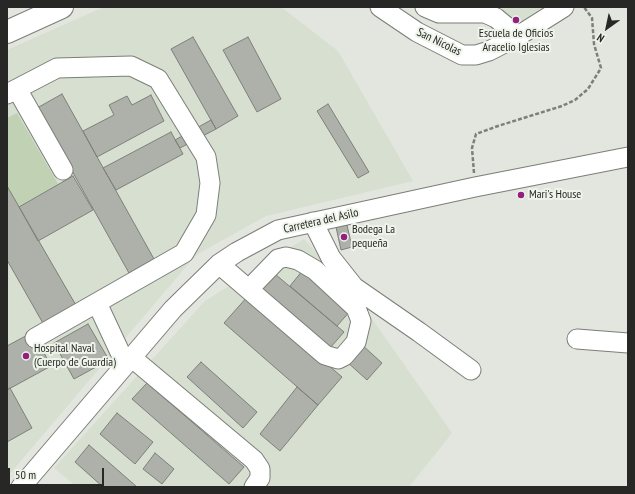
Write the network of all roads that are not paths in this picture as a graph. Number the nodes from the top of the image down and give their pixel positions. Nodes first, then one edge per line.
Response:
1 (62, 7) edge
2 (380, 7) edge
3 (425, 7) edge
4 (564, 7) edge
5 (474, 10) edge
6 (7, 32) edge
7 (518, 36) junction
8 (12, 92) edge
9 (628, 157) edge
10 (63, 170) dead end
11 (313, 222) junction
12 (219, 264) junction
13 (249, 289) junction
14 (97, 303) junction
15 (36, 338) dead end
16 (577, 339) dead end
17 (628, 343) edge
18 (128, 360) junction
19 (471, 370) dead end
20 (21, 487) edge
21 (254, 487) edge

1 - 6 main road
2 - 7 street, San Nicolas
3 - 5 street
4 - 7 street, San Nicolas
5 - 7 street
8 - 10 street
8 - 14 street
9 - 11 street, Carretera del Asilo
11 - 12 street, Carretera del Asilo
11 - 19 street
12 - 13 street
12 - 18 street, Carretera del Asilo
13 - 13 street
14 - 15 street
14 - 18 street
16 - 17 street
18 - 20 street, Carretera del Asilo
18 - 21 street

